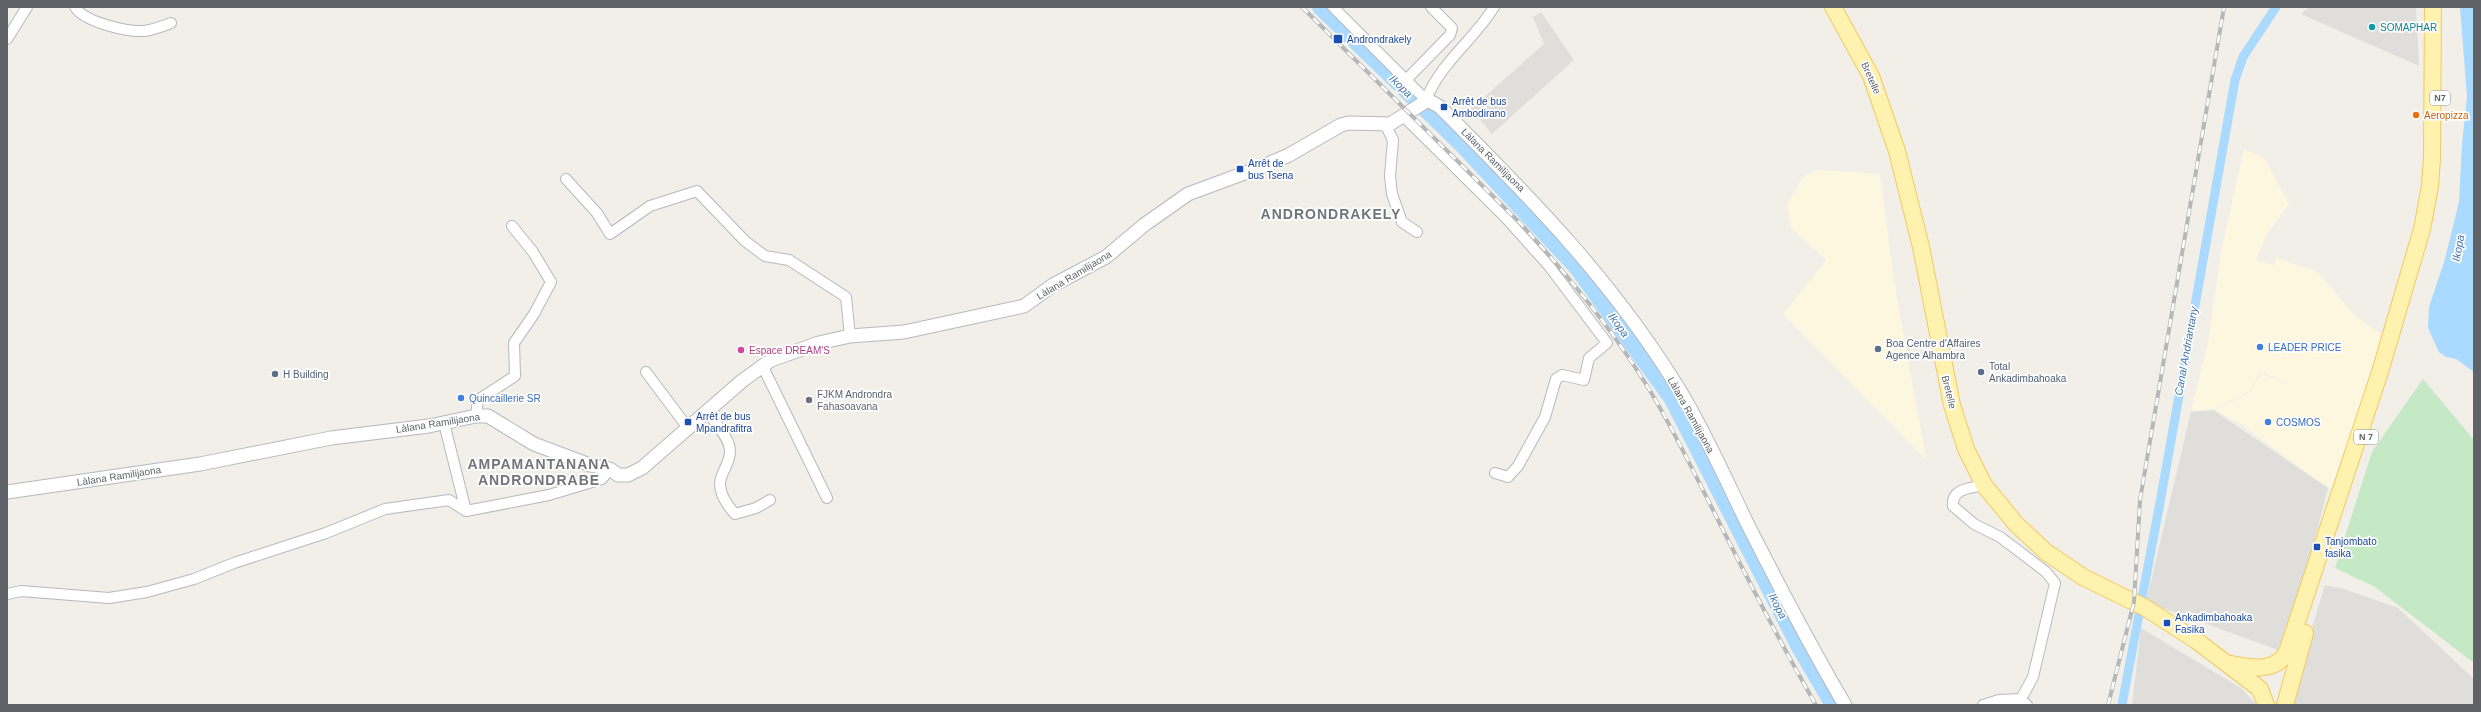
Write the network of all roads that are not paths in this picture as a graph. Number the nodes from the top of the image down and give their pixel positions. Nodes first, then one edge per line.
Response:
1 (27, 7) edge
2 (75, 7) edge
3 (1431, 7) edge
4 (1494, 7) edge
5 (1833, 7) edge
6 (2433, 7) edge
7 (2439, 7) edge
8 (1338, 9) edge
9 (171, 23) dead end
10 (7, 39) edge
11 (1406, 80) junction
12 (1425, 101) junction
13 (1407, 113) junction
14 (1385, 124) junction
15 (566, 179) dead end
16 (2436, 188) joint
17 (512, 226) dead end
18 (2422, 229) joint
19 (1417, 232) dead end
20 (850, 336) junction
21 (762, 365) junction
22 (646, 372) dead end
23 (707, 411) junction
24 (476, 416) junction
25 (444, 423) junction
26 (688, 428) junction
27 (610, 469) junction
28 (1495, 473) dead end
29 (1984, 485) junction
30 (7, 492) edge
31 (827, 498) dead end
32 (770, 500) dead end
33 (466, 511) junction
34 (7, 594) edge
35 (2227, 663) junction
36 (2270, 666) junction
37 (2291, 687) junction
38 (2263, 696) edge
39 (2024, 702) edge
40 (1845, 705) edge
41 (1983, 705) edge
42 (2285, 705) edge

1 - 10 street
2 - 9 street
3 - 11 street
4 - 12 street
5 - 29 main road, Bretelle
6 - 18 main road, N7
7 - 16 main road, N7
8 - 11 street
11 - 12 street
12 - 13 street, Làlana Ramilijaona
12 - 40 street, Làlana Ramilijaona
13 - 14 street, Làlana Ramilijaona
13 - 28 street
14 - 19 street
14 - 20 street, Làlana Ramilijaona
15 - 20 street
16 - 37 main road, N 7
17 - 24 street
18 - 36 main road, N 7
20 - 21 street, Làlana Ramilijaona
21 - 23 street, Làlana Ramilijaona
21 - 31 street
22 - 26 street
23 - 26 street, Làlana Ramilijaona
23 - 32 street
24 - 25 street, Làlana Ramilijaona
24 - 27 street, Làlana Ramilijaona
25 - 30 street, Làlana Ramilijaona
25 - 33 street
26 - 27 street, Làlana Ramilijaona
27 - 33 street
29 - 35 main road, Bretelle
29 - 39 street
33 - 34 street
35 - 36 main road
35 - 38 main road, Bretelle
36 - 37 main road
36 - 38 main road
37 - 38 main road
37 - 42 main road, N 7
39 - 41 street

